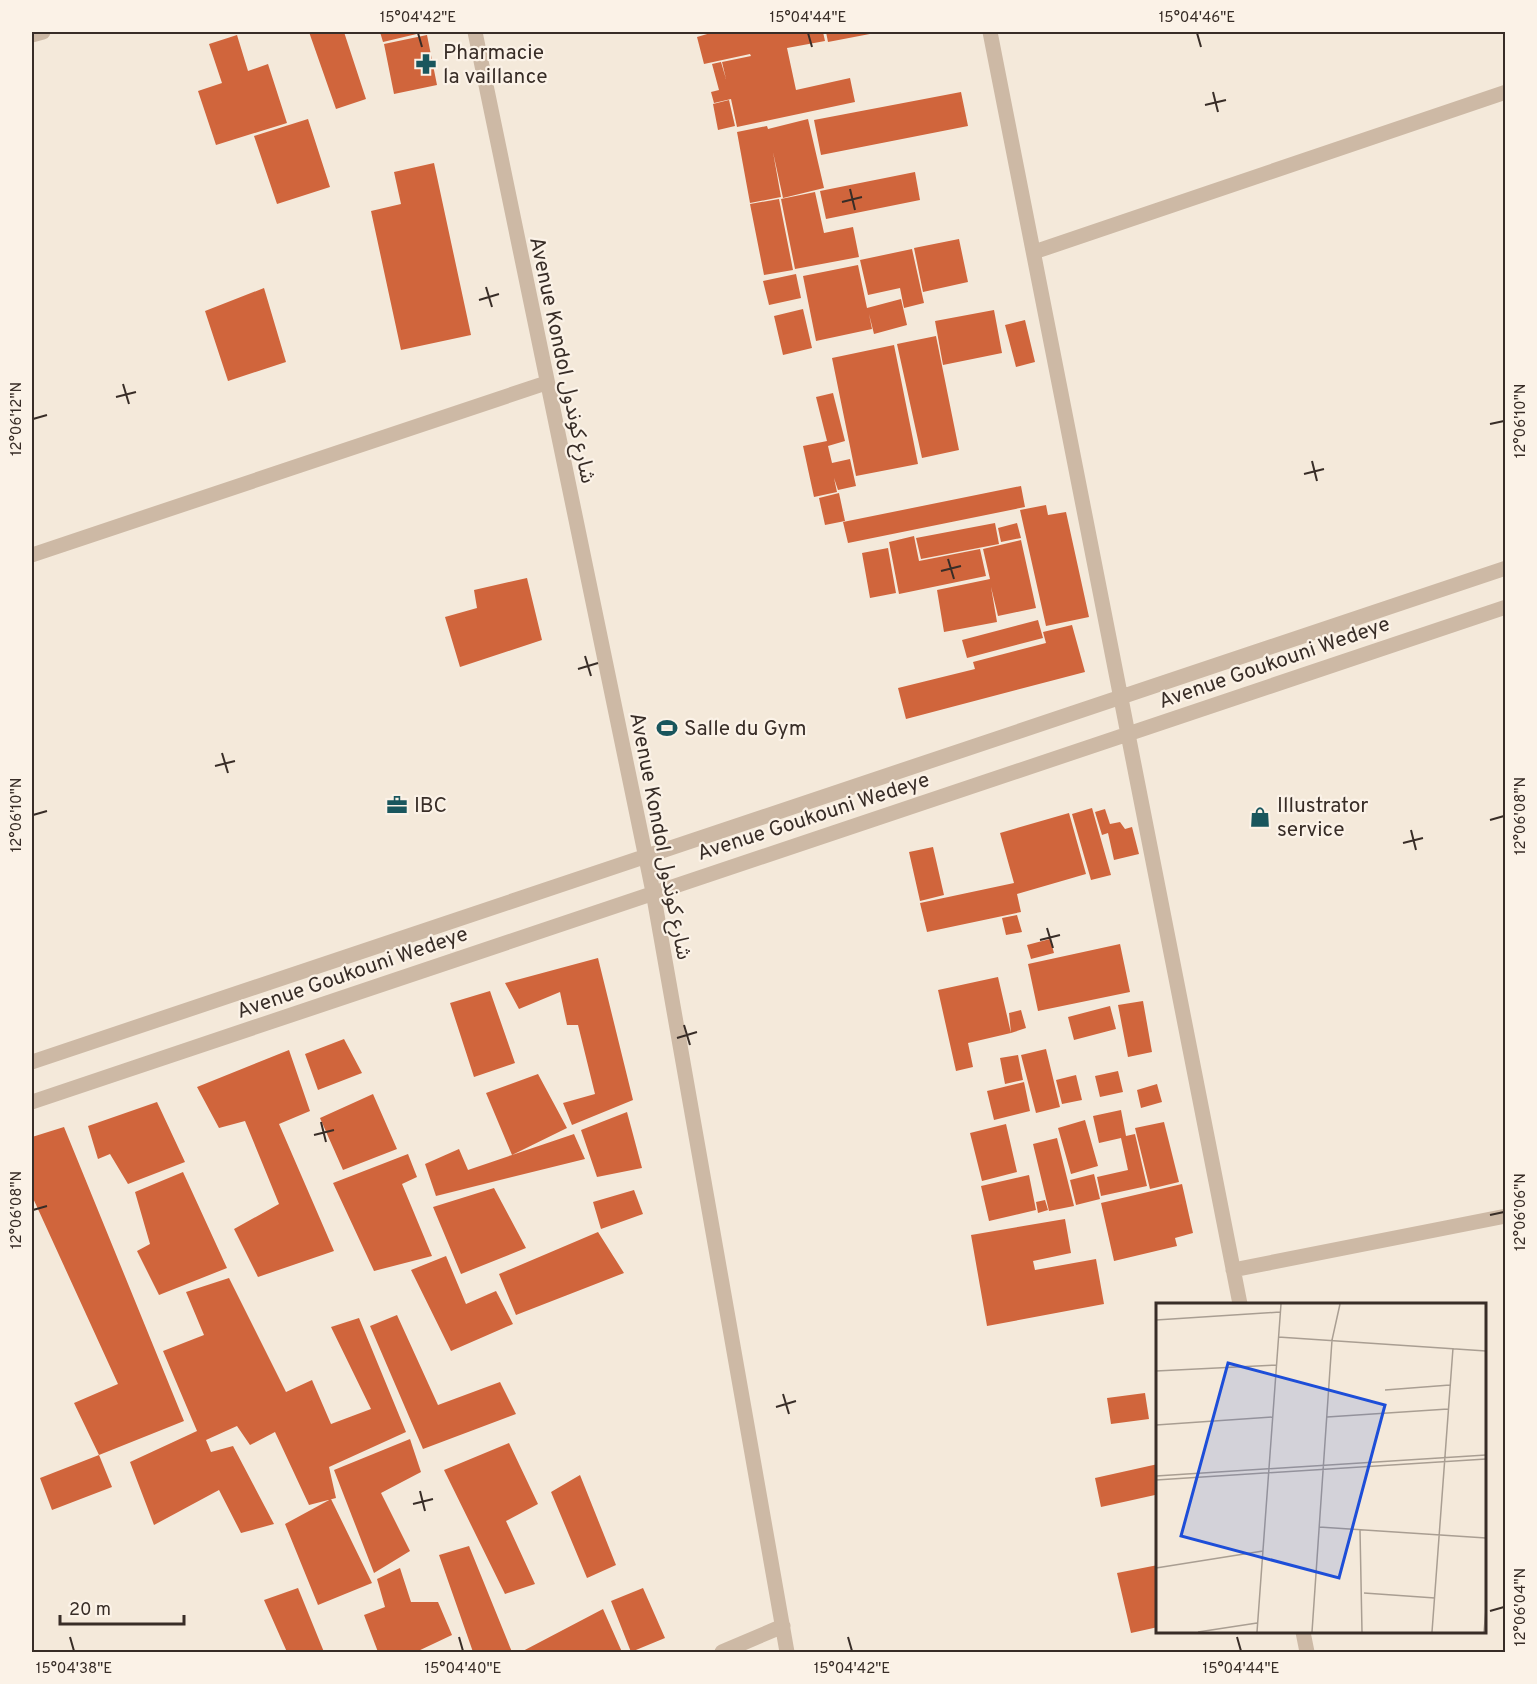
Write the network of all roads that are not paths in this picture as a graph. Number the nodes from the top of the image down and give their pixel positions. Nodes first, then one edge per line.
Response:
1 (43, 32) edge
2 (475, 32) edge
3 (990, 32) edge
4 (32, 35) edge
5 (1506, 92) edge
6 (1034, 252) junction
7 (546, 383) junction
8 (32, 555) edge
9 (1506, 568) edge
10 (1506, 607) edge
11 (1119, 697) junction
12 (1127, 734) junction
13 (645, 856) junction
14 (653, 892) junction
15 (32, 1062) edge
16 (32, 1102) edge
17 (1506, 1216) edge
18 (1233, 1270) junction
19 (1240, 1303) edge
20 (783, 1626) junction
21 (1303, 1633) edge
22 (722, 1653) edge
23 (788, 1653) edge
24 (1307, 1653) edge

1 - 4 street
2 - 7 street, Avenue Kondol شارع كوندول
3 - 6 street
5 - 6 street
6 - 11 street
7 - 8 street
7 - 13 street, Avenue Kondol شارع كوندول
9 - 11 street, Avenue Goukouni Wedeye
10 - 12 street, Avenue Goukouni Wedeye
11 - 12 street
11 - 13 street, Avenue Goukouni Wedeye
12 - 14 street, Avenue Goukouni Wedeye
12 - 18 street
13 - 14 street, Avenue Kondol شارع كوندول
13 - 15 street, Avenue Goukouni Wedeye
14 - 16 street, Avenue Goukouni Wedeye
14 - 20 street, Avenue Kondol شارع كوندول
17 - 18 street
18 - 19 street
20 - 22 street
20 - 23 street, Avenue Kondol شارع كوندول
21 - 24 street

